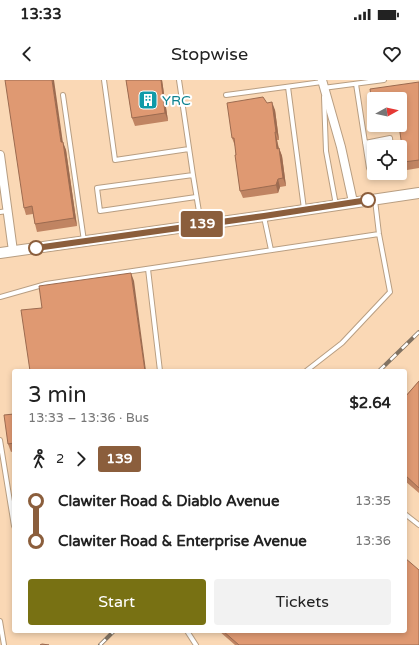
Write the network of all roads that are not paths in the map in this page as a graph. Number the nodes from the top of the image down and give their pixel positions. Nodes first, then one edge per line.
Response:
1 (104, 80) edge
2 (179, 80) edge
3 (384, 80) edge
4 (322, 83) edge
5 (356, 84) junction
6 (288, 87) junction
7 (63, 95) dead end
8 (226, 95) dead end
9 (380, 140) edge
10 (390, 140) edge
11 (365, 143) joint
12 (189, 149) junction
13 (0, 155) edge
14 (367, 156) edge
15 (193, 175) junction
16 (419, 193) edge
17 (196, 197) junction
18 (375, 199) junction
19 (353, 202) junction
20 (336, 205) junction
21 (304, 210) junction
22 (4, 211) edge
23 (264, 216) junction
24 (201, 225) junction
25 (379, 234) junction
26 (84, 241) junction
27 (271, 250) junction
28 (13, 251) junction
29 (0, 253) edge
30 (148, 269) junction
31 (0, 297) edge
32 (160, 369) edge
33 (309, 369) edge
34 (0, 440) edge
35 (12, 514) edge
36 (407, 516) edge
37 (419, 525) edge
38 (0, 621) edge
39 (188, 633) edge
40 (4, 645) edge
41 (196, 645) edge

1 - 12 lane
2 - 12 lane
3 - 5 lane
4 - 5 lane
4 - 6 lane
4 - 19 street
4 - 20 lane
5 - 11 lane
6 - 8 lane
6 - 21 lane
7 - 26 lane
9 - 10 lane
11 - 14 lane
12 - 15 lane
13 - 22 street
15 - 17 lane
15 - 17 lane
16 - 18 street
17 - 24 lane
18 - 19 street
18 - 25 lane
19 - 20 street
20 - 21 street
21 - 23 street
22 - 28 street
23 - 24 street
23 - 27 lane
24 - 26 street
25 - 27 lane
25 - 33 lane
26 - 28 street
27 - 30 lane
28 - 29 street
30 - 31 lane
30 - 32 lane
34 - 35 lane
36 - 37 lane
38 - 40 lane
39 - 41 lane

